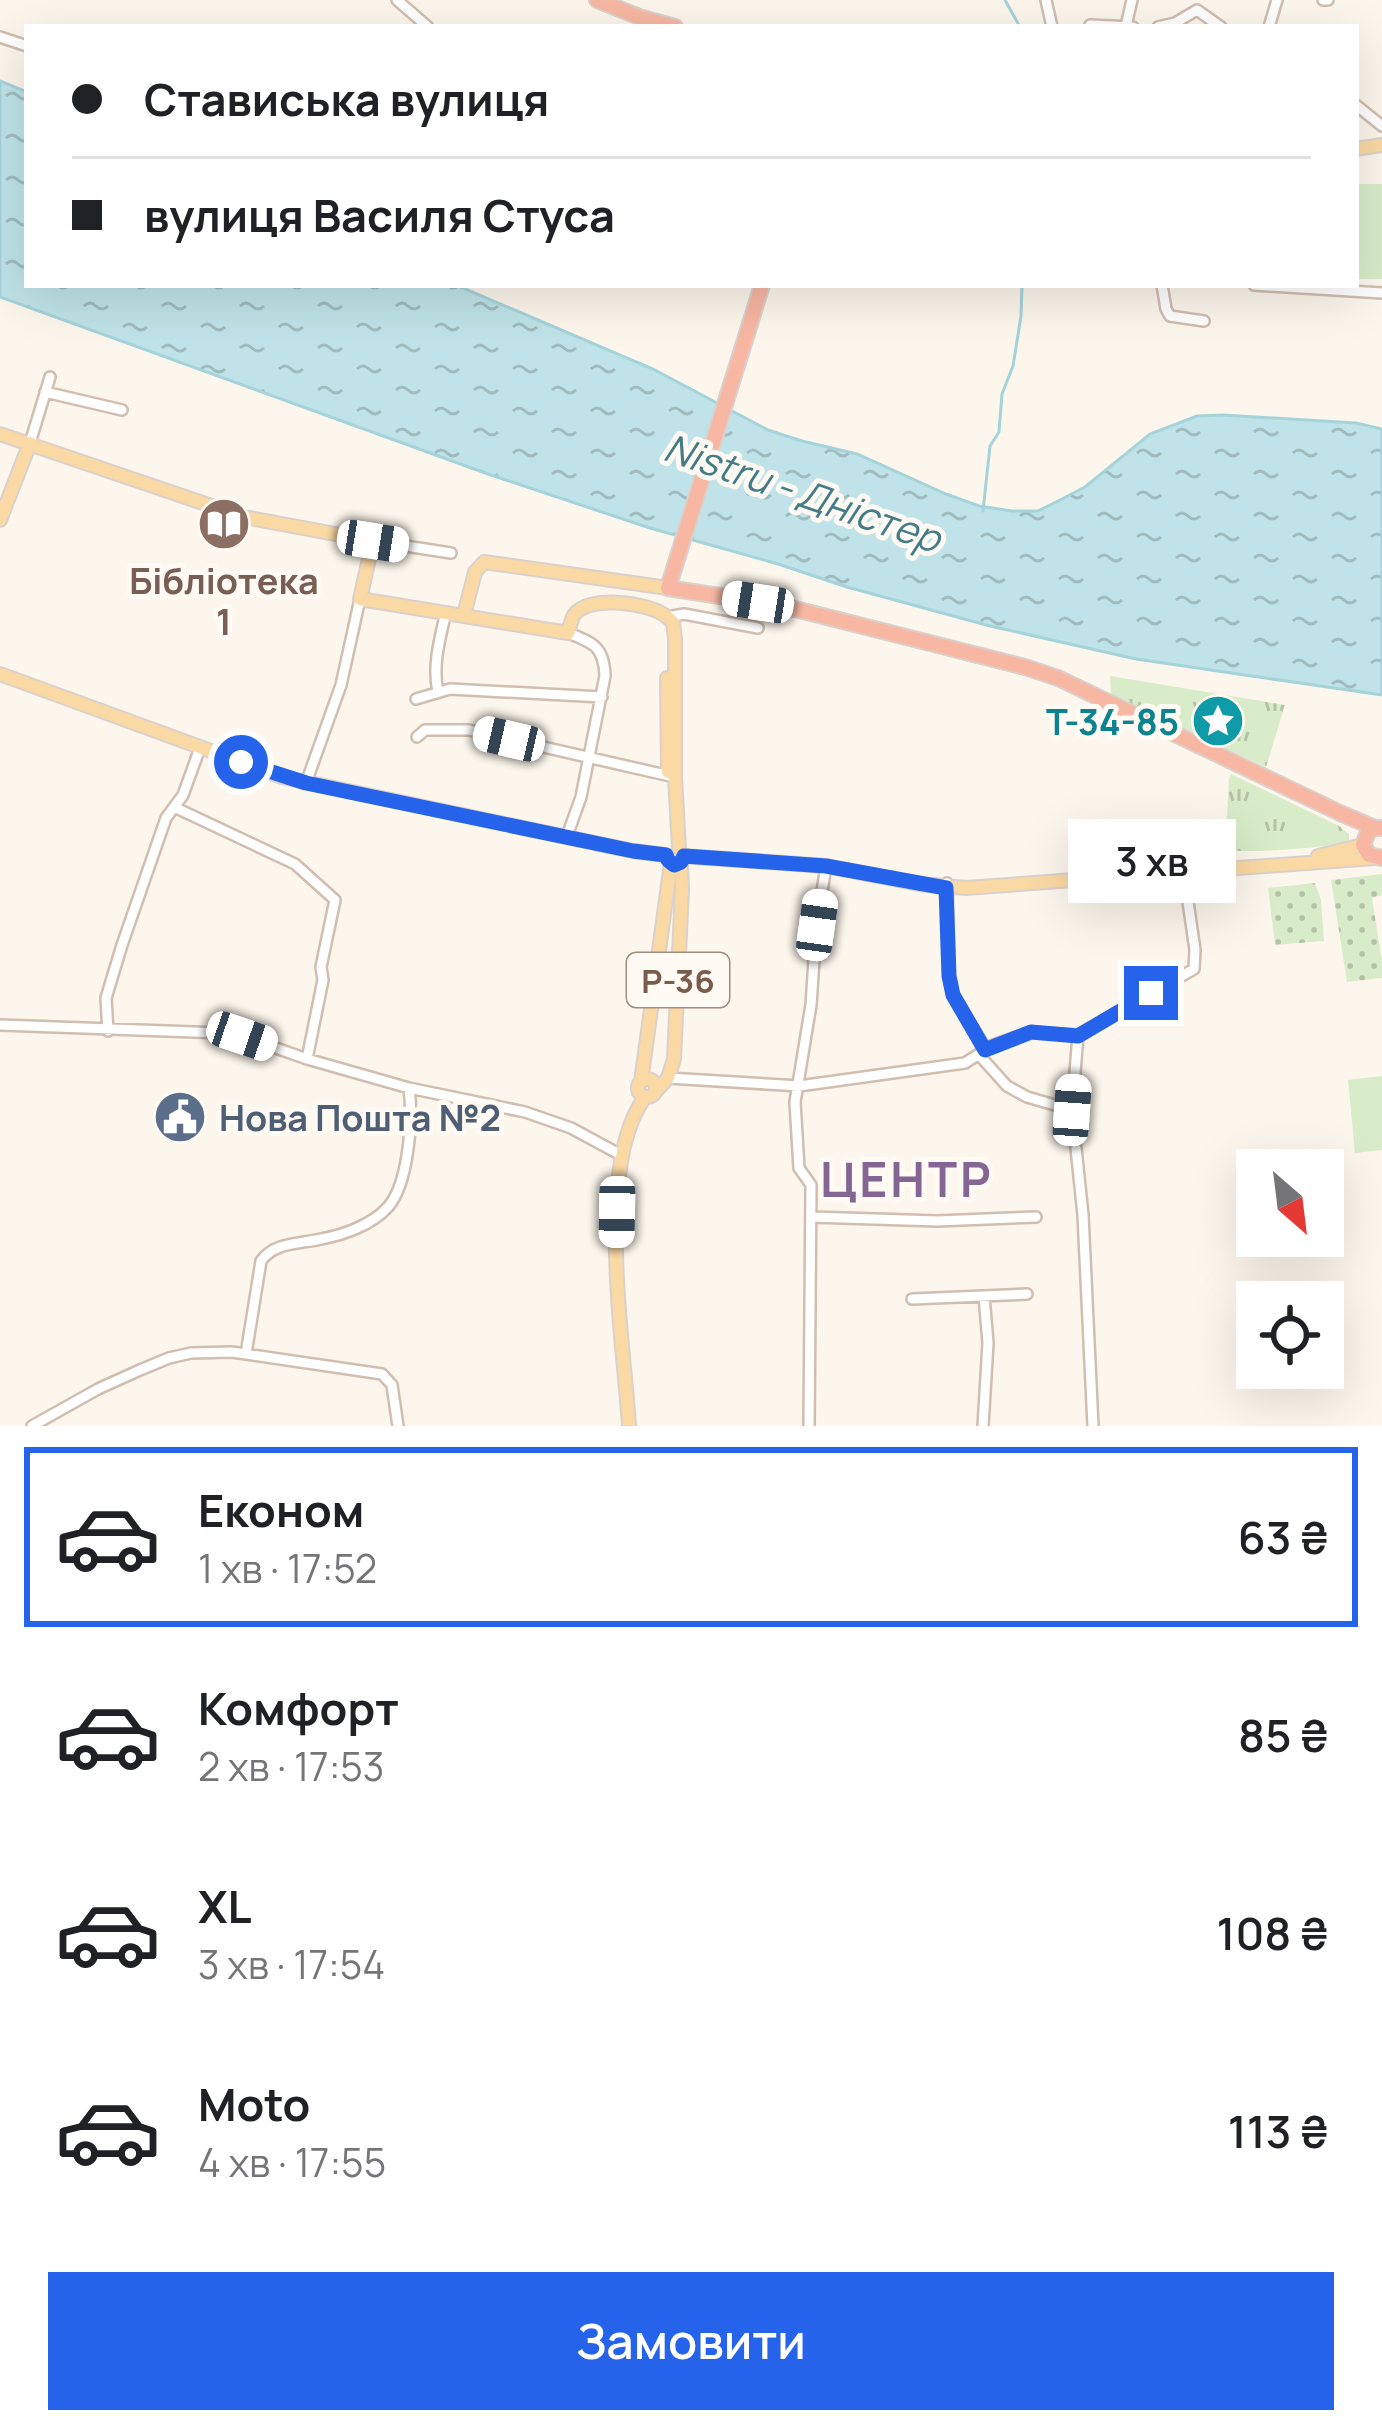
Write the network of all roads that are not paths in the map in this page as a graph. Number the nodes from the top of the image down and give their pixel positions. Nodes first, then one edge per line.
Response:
1 (398, 0) edge
2 (597, 0) edge
3 (425, 24) edge
4 (664, 24) edge
5 (1171, 24) edge
6 (1217, 24) edge
7 (763, 288) edge
8 (1162, 288) edge
9 (1302, 288) edge
10 (1382, 293) edge
11 (1204, 321) dead end
12 (50, 377) dead end
13 (45, 392) junction
14 (122, 410) dead end
15 (0, 434) edge
16 (30, 443) junction
17 (0, 520) edge
18 (373, 541) junction
19 (451, 554) dead end
20 (668, 588) junction
21 (360, 598) junction
22 (758, 602) dead end
23 (787, 607) dead end
24 (446, 612) junction
25 (464, 615) junction
26 (667, 617) junction
27 (758, 628) dead end
28 (568, 634) junction
29 (0, 674) edge
30 (438, 692) junction
31 (602, 697) junction
32 (416, 699) dead end
33 (417, 737) dead end
34 (200, 748) junction
35 (588, 757) junction
36 (672, 776) junction
37 (306, 783) junction
38 (174, 807) junction
39 (1340, 814) junction
40 (1379, 828) edge
41 (567, 836) junction
42 (1363, 844) junction
43 (676, 855) junction
44 (1378, 858) edge
45 (826, 866) junction
46 (1184, 871) junction
47 (946, 885) junction
48 (0, 1025) edge
49 (109, 1030) junction
50 (1078, 1036) junction
51 (982, 1053) junction
52 (308, 1059) junction
53 (668, 1078) junction
54 (799, 1087) junction
55 (409, 1088) junction
56 (651, 1094) junction
57 (1072, 1110) junction
58 (621, 1155) junction
59 (811, 1217) junction
60 (1036, 1217) dead end
61 (1027, 1294) dead end
62 (984, 1296) junction
63 (912, 1299) dead end
64 (246, 1354) junction
65 (32, 1426) edge
66 (398, 1426) edge
67 (629, 1426) edge
68 (809, 1426) edge
69 (983, 1426) edge
70 (1093, 1426) edge

1 - 3 street
2 - 4 highway
5 - 6 street
7 - 20 highway
8 - 11 street
9 - 10 street
12 - 13 street
13 - 14 street
13 - 16 street
15 - 16 main road
16 - 17 main road
16 - 18 main road
18 - 19 street
18 - 21 main road
20 - 22 highway
20 - 25 main road
21 - 24 main road
21 - 37 street
23 - 39 highway
24 - 25 main road
24 - 30 street
25 - 28 main road
26 - 27 street
26 - 28 main road
26 - 36 main road, Р-36
28 - 31 street
29 - 34 main road
30 - 31 street
30 - 32 street
31 - 35 street
33 - 35 street
34 - 37 main road
34 - 38 street
35 - 36 street
35 - 41 street
36 - 43 main road, Р-36
37 - 41 main road
38 - 49 street
38 - 52 street
39 - 40 highway
39 - 42 highway
40 - 42 highway
41 - 43 main road
42 - 44 highway
42 - 46 main road
43 - 45 main road
43 - 47 main road
43 - 53 main road, Р-36
43 - 56 main road, Р-36
44 - 46 main road
45 - 47 main road
45 - 54 street
46 - 47 main road
46 - 50 street
47 - 51 street
48 - 49 street
49 - 52 street
50 - 51 street
50 - 57 street
51 - 54 street
51 - 57 street
52 - 55 street
53 - 54 street
53 - 56 main road
54 - 59 street
55 - 58 street
55 - 64 street
56 - 58 main road
57 - 70 street
58 - 67 main road
59 - 60 street
59 - 68 street
61 - 62 street
62 - 63 street
62 - 69 street
64 - 65 street
64 - 66 street

